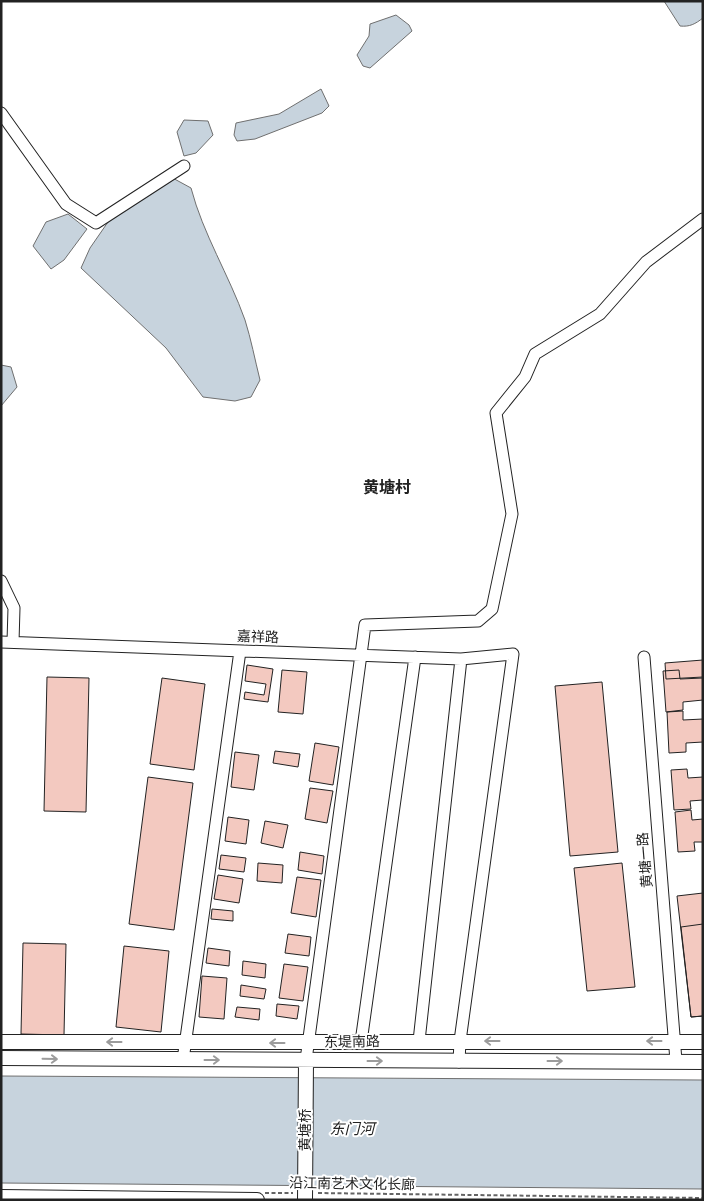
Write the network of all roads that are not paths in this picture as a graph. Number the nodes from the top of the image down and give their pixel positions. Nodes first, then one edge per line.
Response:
1 (1, 113) edge
2 (184, 166) dead end
3 (703, 220) edge
4 (1, 581) edge
5 (1, 642) edge
6 (13, 642) junction
7 (240, 651) junction
8 (360, 656) junction
9 (415, 657) junction
10 (644, 657) dead end
11 (461, 659) junction
12 (460, 1041) junction
13 (675, 1041) junction
14 (1, 1042) edge
15 (185, 1042) junction
16 (361, 1042) junction
17 (419, 1042) junction
18 (703, 1042) edge
19 (308, 1043) junction
20 (1, 1058) edge
21 (183, 1060) junction
22 (306, 1060) junction
23 (676, 1061) junction
24 (460, 1062) junction
25 (703, 1062) edge
26 (256, 1196) edge
27 (305, 1196) edge
28 (1, 1197) edge

1 - 2 street
3 - 8 street
4 - 6 street
5 - 6 street, 嘉祥路
6 - 7 street, 嘉祥路
7 - 8 street, 嘉祥路
7 - 15 street
8 - 9 street, 嘉祥路
8 - 19 street
9 - 11 street, 嘉祥路
9 - 16 street
10 - 13 street, 黄塘一路
11 - 12 street, 嘉祥路
11 - 17 street
13 -> 12 main road, 东堤南路
12 - 17 main road, 东堤南路
12 - 24 street
13 - 18 main road, 东堤南路
13 - 23 street, 黄塘一路
15 -> 14 main road, 东堤南路
19 -> 15 main road, 东堤南路
15 - 21 street
16 - 17 main road, 东堤南路
16 - 19 main road, 东堤南路
19 - 22 street
20 -> 21 main road, 东堤南路
21 -> 22 main road, 东堤南路
22 -> 24 main road, 东堤南路
22 - 27 main road, 黄塘桥
24 -> 23 main road, 东堤南路
23 - 25 main road, 东堤南路
26 - 28 main road

